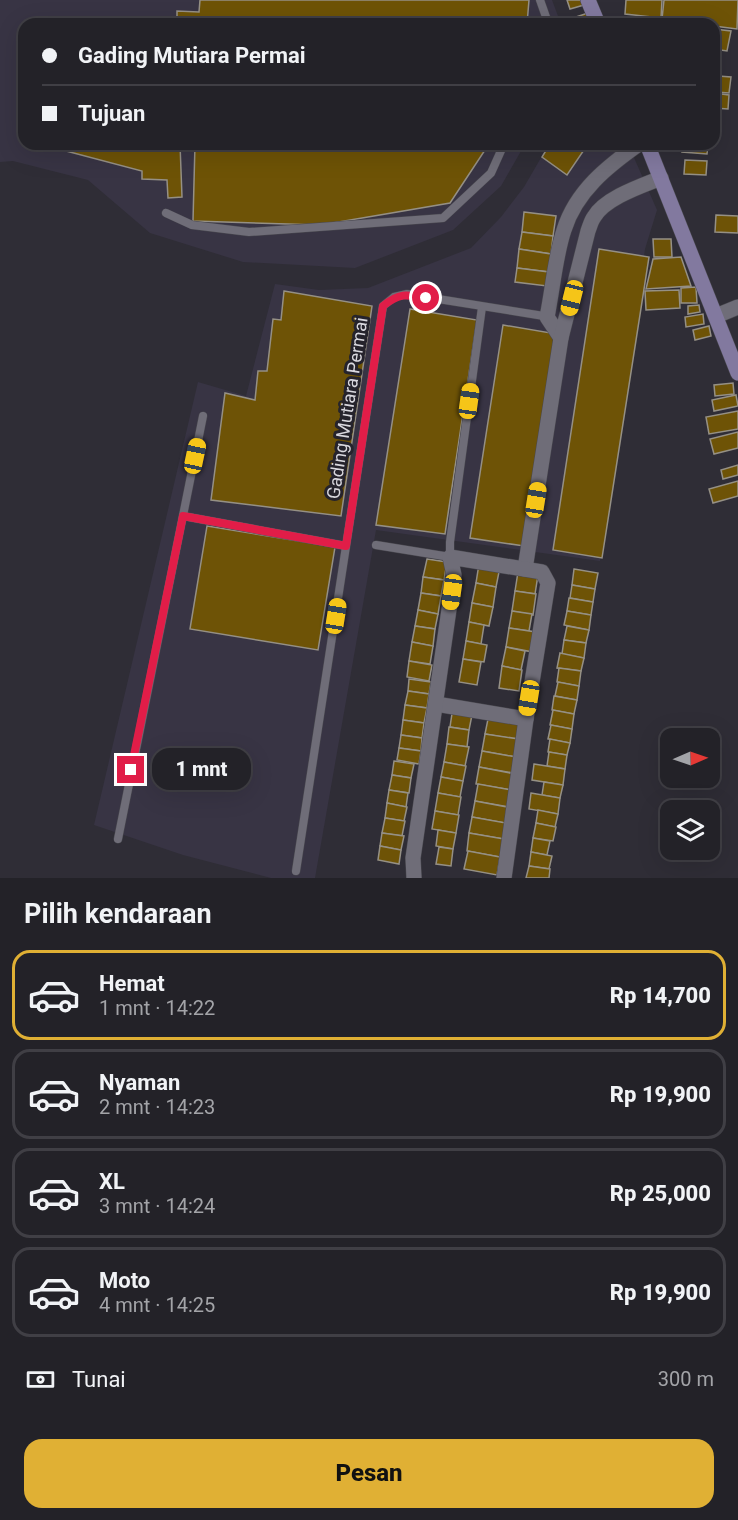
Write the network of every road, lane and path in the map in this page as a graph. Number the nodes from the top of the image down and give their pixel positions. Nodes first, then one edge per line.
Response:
1 (540, 0) edge
2 (588, 0) edge
3 (546, 18) edge
4 (596, 18) edge
5 (501, 150) edge
6 (630, 150) edge
7 (649, 150) edge
8 (661, 178) junction
9 (576, 203) junction
10 (166, 213) dead end
11 (593, 217) junction
12 (482, 307) junction
13 (737, 309) edge
14 (716, 316) junction
15 (547, 317) junction
16 (566, 321) junction
17 (561, 338) junction
18 (738, 373) edge
19 (203, 416) dead end
20 (183, 516) junction
21 (376, 545) dead end
22 (346, 546) junction
23 (450, 557) junction
24 (525, 569) junction
25 (436, 704) junction
26 (526, 719) junction
27 (118, 839) dead end
28 (296, 871) dead end
29 (414, 878) edge
30 (504, 878) edge

1 - 3 lane
2 - 4 main road
5 - 10 lane
6 - 9 street
7 - 8 main road
8 - 11 street
8 - 14 main road
9 - 11 street
9 - 15 street
11 - 16 street
12 - 15 lane, Gading Mutiara Permai
12 - 22 lane, Gading Mutiara Permai
12 - 23 lane
13 - 14 street
14 - 18 main road
15 - 16 lane, Gading Mutiara Permai
15 - 17 street
16 - 17 street
17 - 24 street
19 - 20 lane
20 - 22 lane
20 - 27 lane
21 - 23 lane
22 - 28 lane
23 - 24 street
23 - 25 street
24 - 26 street
25 - 26 street
25 - 29 street
26 - 30 street

